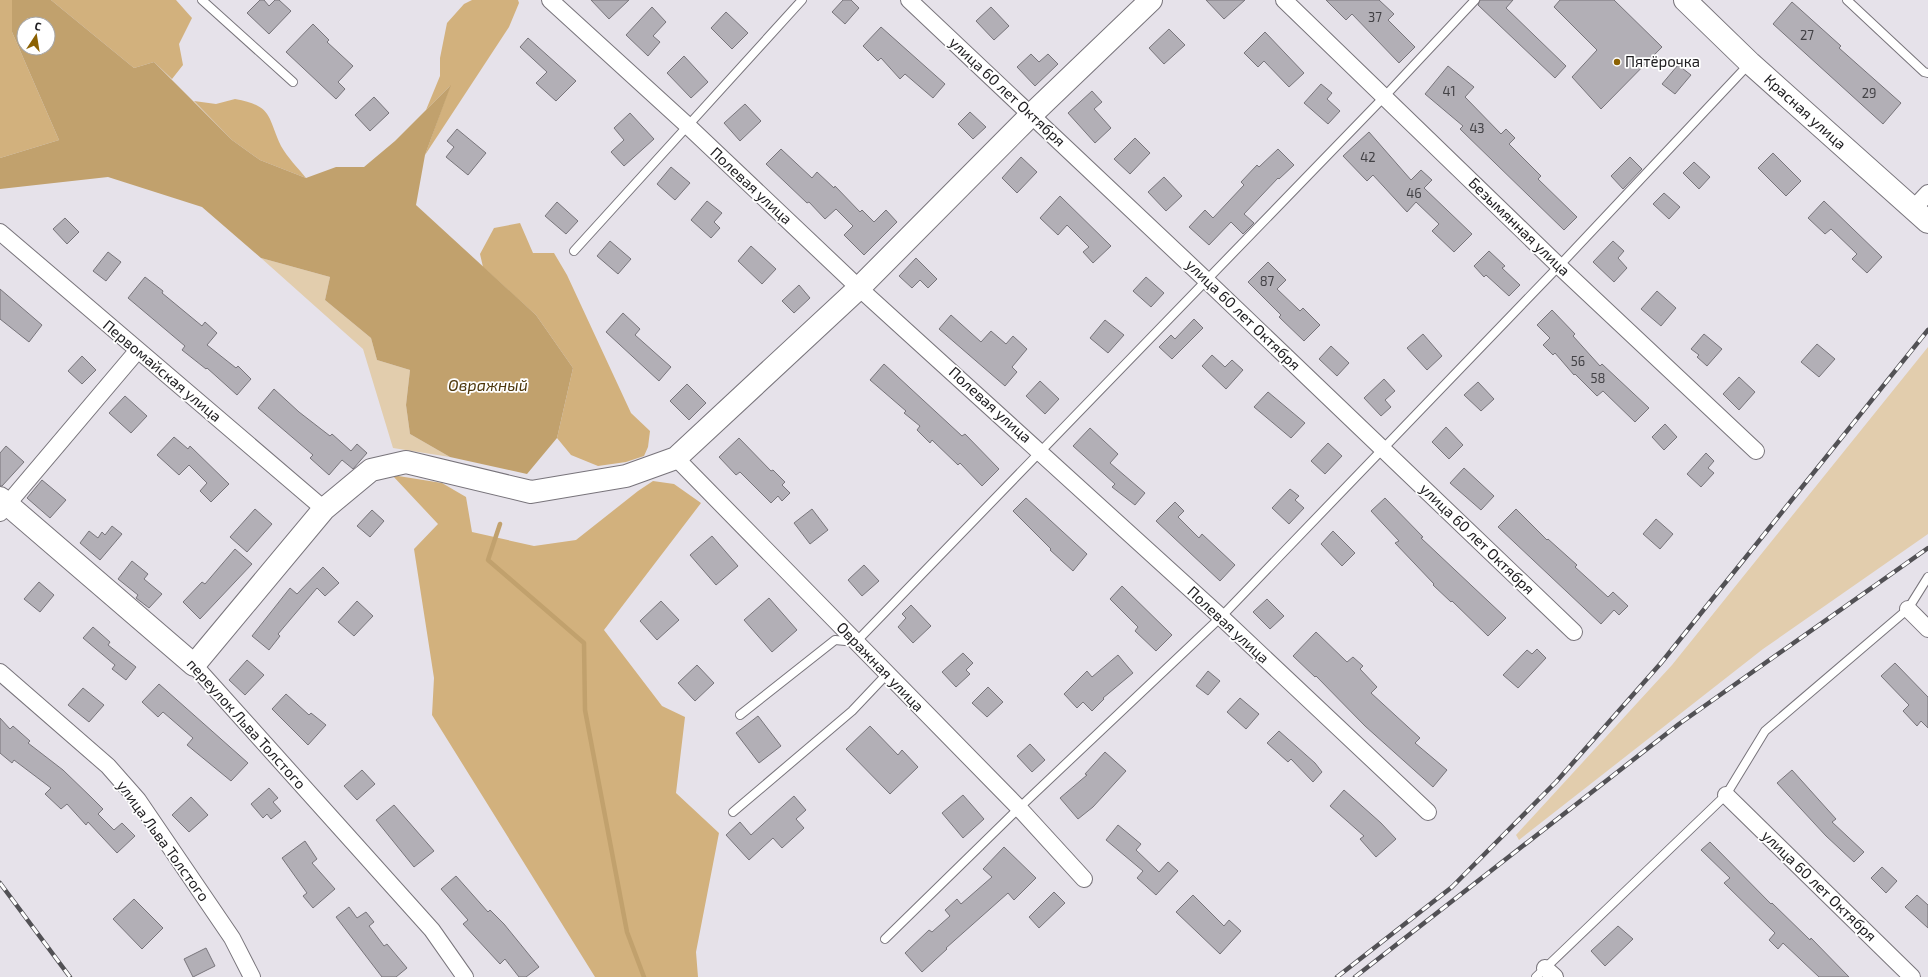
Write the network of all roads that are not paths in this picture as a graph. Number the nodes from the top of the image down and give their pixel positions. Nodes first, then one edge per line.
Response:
1 (202, 0) edge
2 (550, 0) edge
3 (802, 0) edge
4 (909, 0) edge
5 (1151, 0) edge
6 (1284, 0) edge
7 (1475, 0) edge
8 (1684, 0) edge
9 (1847, 0) edge
10 (1750, 63) junction
11 (1928, 73) edge
12 (293, 82) dead end
13 (1385, 96) junction
14 (1031, 115) junction
15 (687, 125) junction
16 (1928, 193) edge
17 (1920, 216) edge
18 (0, 232) edge
19 (574, 251) dead end
20 (1559, 266) junction
21 (1206, 280) junction
22 (859, 288) junction
23 (138, 350) junction
24 (1383, 449) junction
25 (1040, 451) junction
26 (1756, 451) dead end
27 (676, 458) junction
28 (2, 505) edge
29 (324, 509) junction
30 (1928, 577) edge
31 (1908, 609) junction
32 (1221, 617) junction
33 (1928, 629) edge
34 (1574, 632) dead end
35 (856, 642) junction
36 (194, 665) junction
37 (0, 672) edge
38 (887, 674) junction
39 (740, 715) dead end
40 (1726, 795) junction
41 (1019, 808) junction
42 (733, 812) dead end
43 (1428, 812) dead end
44 (1084, 879) dead end
45 (885, 939) dead end
46 (1545, 974) edge
47 (252, 977) edge
48 (465, 977) edge
49 (1912, 977) edge

1 - 12 lane
2 - 15 street, Полевая улица
3 - 15 lane
4 - 14 street, улица 60 лет Октября
5 - 14 street
6 - 13 street, Безымянная улица
7 - 13 lane
8 - 10 street, Красная улица
9 - 11 lane
10 - 17 street, Красная улица
10 - 20 lane
13 - 20 street, Безымянная улица
13 - 21 lane
14 - 21 street, улица 60 лет Октября
14 - 22 street
15 - 19 lane
15 - 22 street, Полевая улица
16 - 17 street
18 - 23 street, Первомайская улица
20 - 24 lane
20 - 26 street, Безымянная улица
21 - 24 street, улица 60 лет Октября
21 - 25 lane
22 - 25 street, Полевая улица
22 - 27 street
23 - 28 street
23 - 29 street, Первомайская улица
24 - 32 lane
24 - 34 street, улица 60 лет Октября
25 - 32 street, Полевая улица
25 - 35 lane
27 - 29 street
27 - 35 street, Овражная улица
28 - 36 street, переулок Льва Толстого
29 - 36 street
30 - 31 lane
31 - 33 street
31 - 40 lane
32 - 41 lane
32 - 43 street, Полевая улица
35 - 38 street, Овражная улица
35 - 39 lane
36 - 48 street, переулок Льва Толстого
37 - 47 street, улица Льва Толстого
38 - 41 street, Овражная улица
38 - 42 lane
40 - 46 lane
40 - 49 street, улица 60 лет Октября
41 - 44 street, Овражная улица
41 - 45 lane

